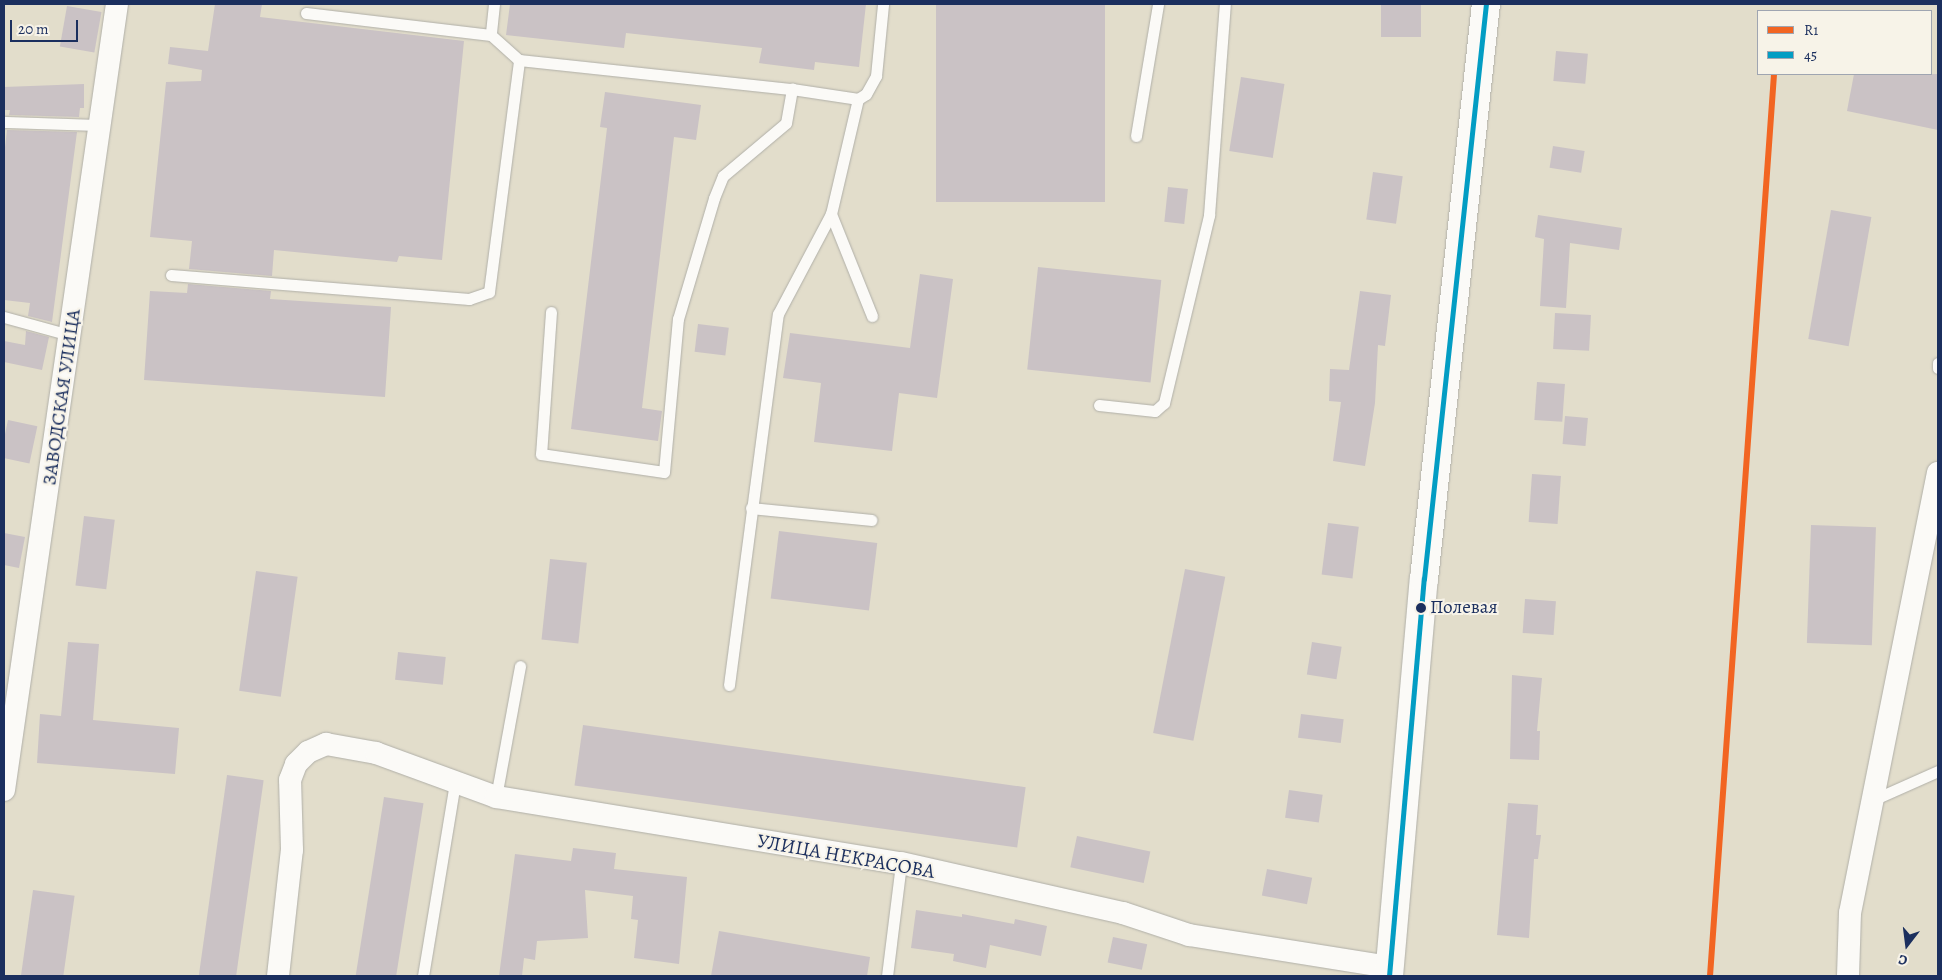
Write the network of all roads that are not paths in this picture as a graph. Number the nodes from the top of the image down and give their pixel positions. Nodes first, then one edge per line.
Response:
1 (117, 4) edge
2 (494, 4) edge
3 (884, 4) edge
4 (1158, 4) edge
5 (1225, 4) edge
6 (1486, 4) edge
7 (306, 13) dead end
8 (491, 35) junction
9 (519, 60) junction
10 (792, 89) junction
11 (858, 99) junction
12 (4, 122) edge
13 (100, 125) junction
14 (1136, 136) dead end
15 (830, 214) junction
16 (171, 275) dead end
17 (551, 312) dead end
18 (872, 316) dead end
19 (4, 317) edge
20 (70, 335) junction
21 (1938, 364) edge
22 (1938, 368) edge
23 (1099, 405) dead end
24 (1938, 473) edge
25 (752, 508) junction
26 (871, 520) dead end
27 (520, 666) dead end
28 (728, 685) dead end
29 (1938, 771) edge
30 (455, 782) junction
31 (4, 790) edge
32 (496, 797) junction
33 (1875, 799) junction
34 (901, 863) junction
35 (1389, 971) edge
36 (278, 976) edge
37 (423, 976) edge
38 (887, 976) edge
39 (1848, 976) edge

1 - 13 street, ЗАВОДСКАЯ УЛИЦА
2 - 8 lane
3 - 11 lane
4 - 14 lane
5 - 23 lane
6 - 35 street
7 - 8 lane
8 - 9 lane
9 - 10 lane
9 - 16 lane
10 - 11 lane
10 - 17 lane
11 - 15 lane
12 - 13 lane
13 - 20 street, ЗАВОДСКАЯ УЛИЦА
15 - 18 lane
15 - 25 lane
19 - 20 lane
20 - 31 street, ЗАВОДСКАЯ УЛИЦА
21 - 22 lane
24 - 33 street
25 - 26 lane
25 - 28 lane
27 - 32 lane
29 - 33 lane
30 - 32 street, УЛИЦА НЕКРАСОВА
30 - 36 street, УЛИЦА НЕКРАСОВА
30 - 37 lane
32 - 34 street, УЛИЦА НЕКРАСОВА
33 - 39 street
34 - 35 street, УЛИЦА НЕКРАСОВА
34 - 38 lane

